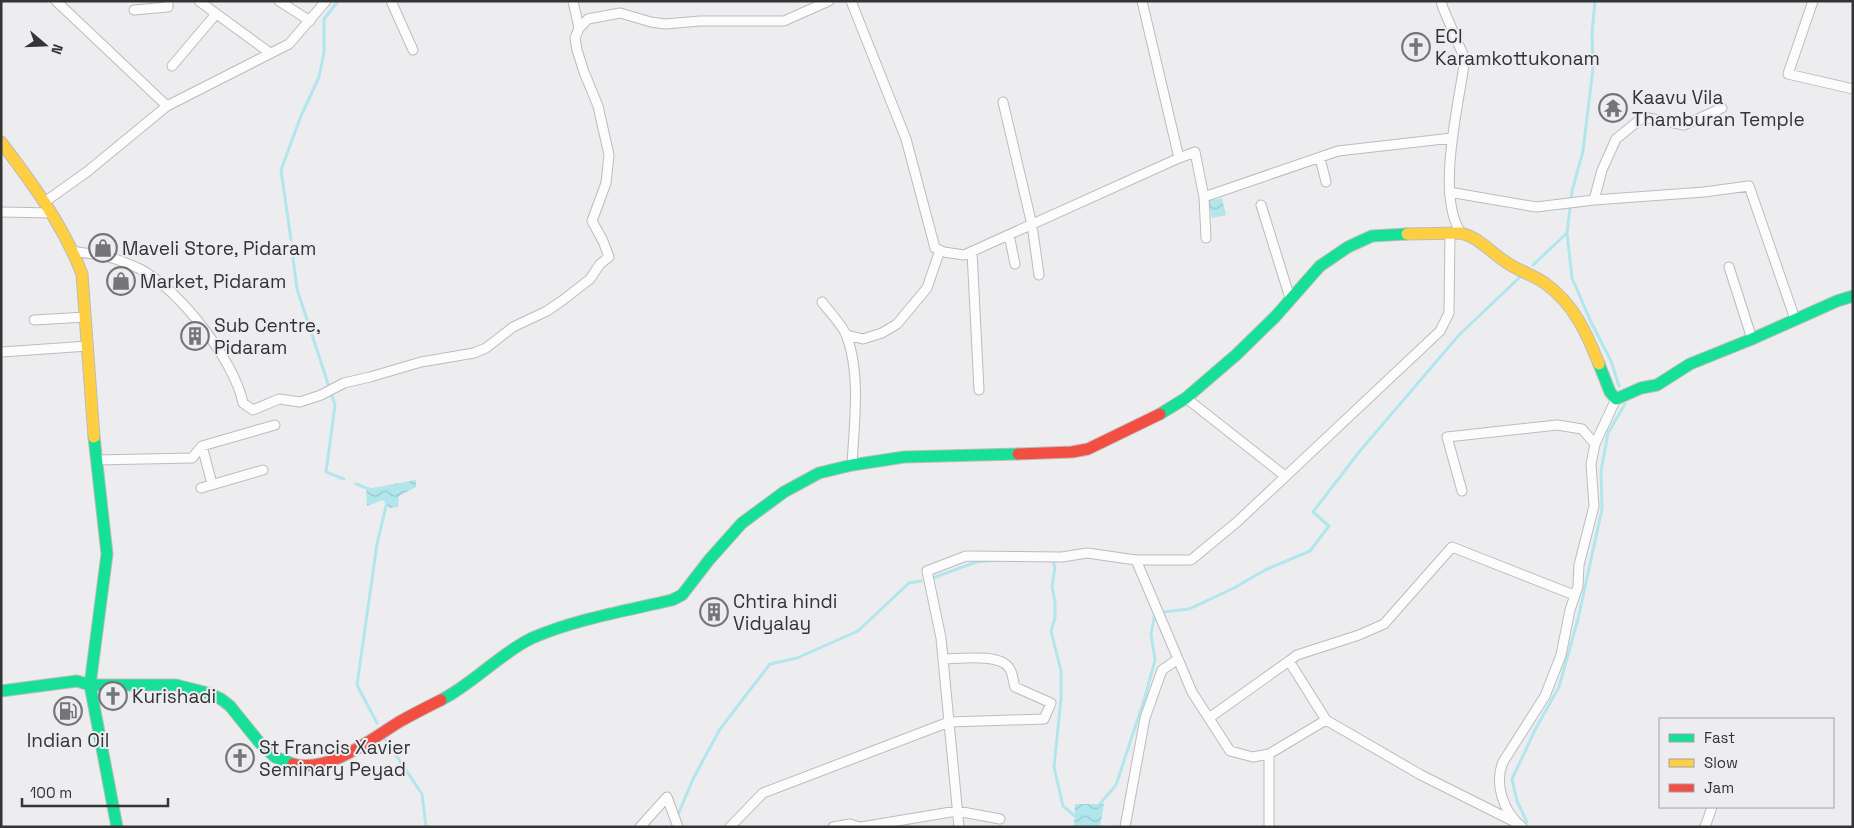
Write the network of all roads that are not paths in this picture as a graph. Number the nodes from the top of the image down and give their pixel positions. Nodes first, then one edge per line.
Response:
1 (56, 1) edge
2 (168, 1) edge
3 (199, 1) edge
4 (279, 1) edge
5 (326, 1) edge
6 (391, 1) edge
7 (573, 1) edge
8 (829, 1) edge
9 (851, 1) edge
10 (1142, 1) edge
11 (1441, 1) edge
12 (1813, 1) edge
13 (134, 10) dead end
14 (216, 14) junction
15 (310, 20) junction
16 (579, 28) junction
17 (413, 50) dead end
18 (270, 54) junction
19 (172, 66) dead end
20 (1853, 89) edge
21 (1003, 102) dead end
22 (167, 106) junction
23 (1722, 108) dead end
24 (1452, 138) junction
25 (1, 142) edge
26 (1179, 158) junction
27 (1320, 158) junction
28 (1326, 182) dead end
29 (1449, 192) junction
30 (1204, 197) junction
31 (1594, 200) junction
32 (46, 201) junction
33 (1260, 205) dead end
34 (1, 212) edge
35 (52, 212) junction
36 (1032, 225) junction
37 (1455, 233) junction
38 (1009, 235) junction
39 (1206, 238) dead end
40 (940, 250) junction
41 (74, 251) junction
42 (972, 252) junction
43 (1016, 264) dead end
44 (1729, 268) dead end
45 (1039, 275) dead end
46 (1853, 296) edge
47 (1290, 298) junction
48 (822, 302) dead end
49 (86, 317) junction
50 (1795, 319) junction
51 (34, 320) dead end
52 (847, 335) junction
53 (1752, 339) junction
54 (88, 346) junction
55 (2, 352) edge
56 (979, 390) dead end
57 (1186, 398) junction
58 (1616, 399) junction
59 (275, 425) dead end
60 (1595, 444) junction
61 (202, 446) junction
62 (96, 460) junction
63 (852, 464) junction
64 (263, 470) dead end
65 (1285, 476) junction
66 (212, 484) junction
67 (201, 488) dead end
68 (1462, 491) dead end
69 (1136, 560) junction
70 (1574, 595) junction
71 (943, 659) junction
72 (1178, 659) junction
73 (1289, 661) junction
74 (90, 685) junction
75 (1, 691) edge
76 (1209, 718) junction
77 (1326, 720) junction
78 (949, 722) junction
79 (1269, 754) junction
80 (1712, 808) edge
81 (957, 811) junction
82 (1000, 819) dead end
83 (735, 825) edge
84 (1519, 825) edge
85 (117, 827) edge
86 (640, 827) edge
87 (678, 827) edge
88 (833, 827) edge
89 (860, 827) edge
90 (960, 827) edge
91 (1125, 827) edge
92 (1269, 827) edge
93 (1705, 827) edge

1 - 22 street
2 - 13 street
3 - 14 street
4 - 15 street
5 - 15 street
6 - 17 street
7 - 16 street
8 - 16 street
9 - 40 street
10 - 26 street
11 - 24 street
12 - 20 street
14 - 18 street
14 - 19 street
15 - 18 street
16 - 41 street
18 - 22 street
21 - 36 street
22 - 32 street
23 - 31 street
24 - 27 street
24 - 29 street
25 - 32 street
26 - 30 street
26 - 36 street
27 - 28 street
27 - 30 street
29 - 31 street
29 - 37 street
30 - 39 street
31 - 50 street
32 - 35 street
33 - 47 street
34 - 35 street
35 - 41 street
36 - 38 street
36 - 45 street
37 - 47 street
37 - 58 street
37 - 65 street
38 - 42 street
38 - 43 street
40 - 42 street
40 - 52 street
41 - 49 street
42 - 56 street
44 - 53 street
46 - 50 street
47 - 57 street
48 - 52 street
49 - 51 street
49 - 54 street
50 - 53 street
52 - 63 street
53 - 58 street
54 - 55 street
54 - 62 street
57 - 63 street
57 - 65 street
58 - 60 street
59 - 61 street
60 - 68 street
60 - 70 street
61 - 62 street
61 - 66 street
62 - 74 street
63 - 74 street
64 - 66 street
65 - 69 street
66 - 67 street
69 - 71 street
69 - 72 street
70 - 73 street
70 - 84 street
71 - 78 street
71 - 78 street
72 - 76 street
72 - 91 street
73 - 76 street
73 - 77 street
74 - 75 street
74 - 85 street
76 - 79 street
77 - 79 street
77 - 84 street
78 - 81 street
78 - 83 street
79 - 92 street
80 - 93 street
81 - 82 street
81 - 89 street
81 - 90 street
86 - 87 street
88 - 89 street

